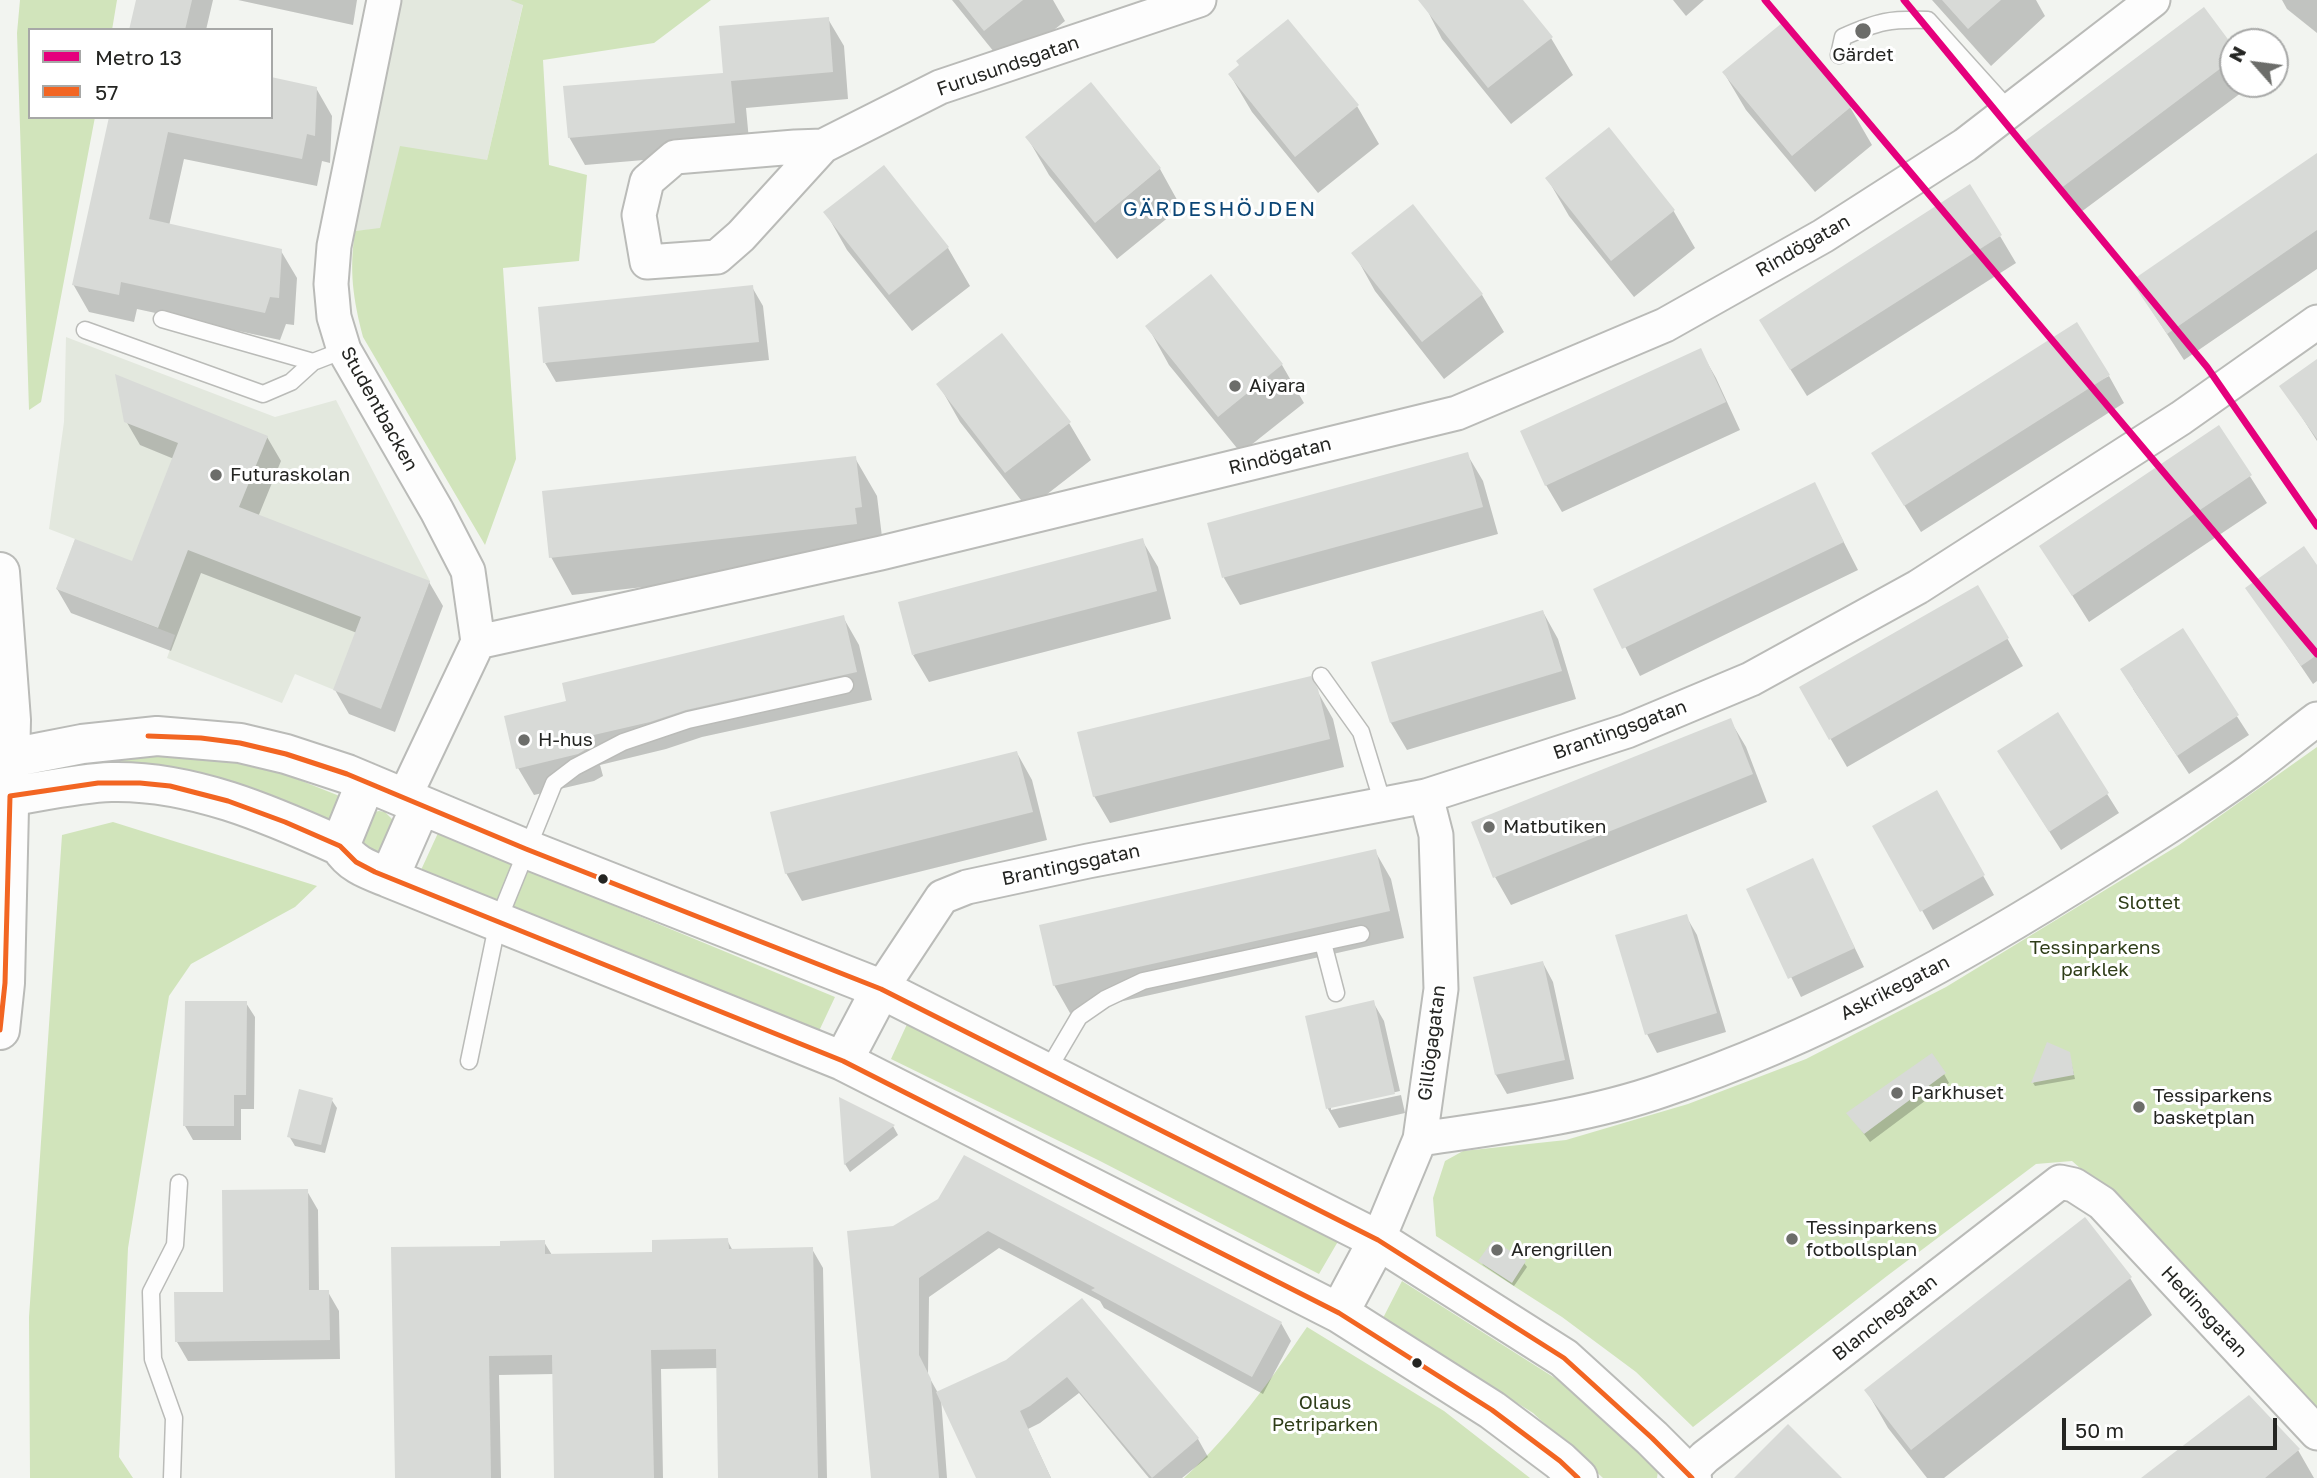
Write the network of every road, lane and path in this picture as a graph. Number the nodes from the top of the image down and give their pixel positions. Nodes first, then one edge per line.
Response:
1 (384, 0) edge
2 (1199, 0) edge
3 (2153, 0) edge
4 (1839, 55) dead end
5 (2010, 111) junction
6 (823, 146) junction
7 (162, 319) dead end
8 (2317, 322) edge
9 (85, 330) dead end
10 (344, 350) junction
11 (313, 362) junction
12 (0, 572) edge
13 (478, 642) junction
14 (1321, 676) dead end
15 (845, 685) dead end
16 (2317, 719) edge
17 (5, 759) edge
18 (366, 782) junction
19 (1426, 796) junction
20 (5, 797) edge
21 (412, 802) junction
22 (1383, 804) junction
23 (340, 846) junction
24 (526, 849) junction
25 (389, 878) junction
26 (498, 921) junction
27 (1361, 934) dead end
28 (1323, 943) junction
29 (881, 989) junction
30 (1336, 993) dead end
31 (0, 1030) edge
32 (469, 1061) dead end
33 (844, 1061) junction
34 (1046, 1073) junction
35 (1420, 1139) junction
36 (179, 1183) dead end
37 (2088, 1192) joint
38 (1378, 1240) junction
39 (1339, 1314) junction
40 (2317, 1433) edge
41 (1688, 1477) edge
42 (172, 1478) edge
43 (1578, 1478) edge

1 - 10 street, Studentbacken
2 - 6 street, Furusundsgatan
3 - 5 street, Rindögatan
4 - 5 lane
5 - 13 street, Rindögatan
6 - 6 street, Furusundsgatan
7 - 11 lane
8 - 19 street, Brantingsgatan
9 - 11 lane
10 - 11 lane
10 - 13 street, Studentbacken
12 - 17 street
13 - 21 street
14 - 22 lane
15 - 24 lane
16 - 35 street, Askrikegatan
17 - 18 street
17 - 20 street
18 - 21 street
18 - 23 street
19 - 22 street, Brantingsgatan
19 - 35 street, Gillögagatan
20 - 23 street
20 - 31 street
21 - 24 street
21 - 25 street
22 - 29 street, Brantingsgatan
23 - 25 street
24 - 26 lane
24 - 29 street
25 - 26 street
26 - 32 lane
26 - 33 street
27 - 28 lane
28 - 30 lane
28 - 34 lane
29 - 33 street
29 - 34 street
33 - 39 street
34 - 38 street
35 - 38 street, Gillögagatan
36 - 42 lane
37 - 40 street, Hedinsgatan
37 - 41 street, Blanchegatan
38 - 39 street
38 - 41 street
39 - 43 street

